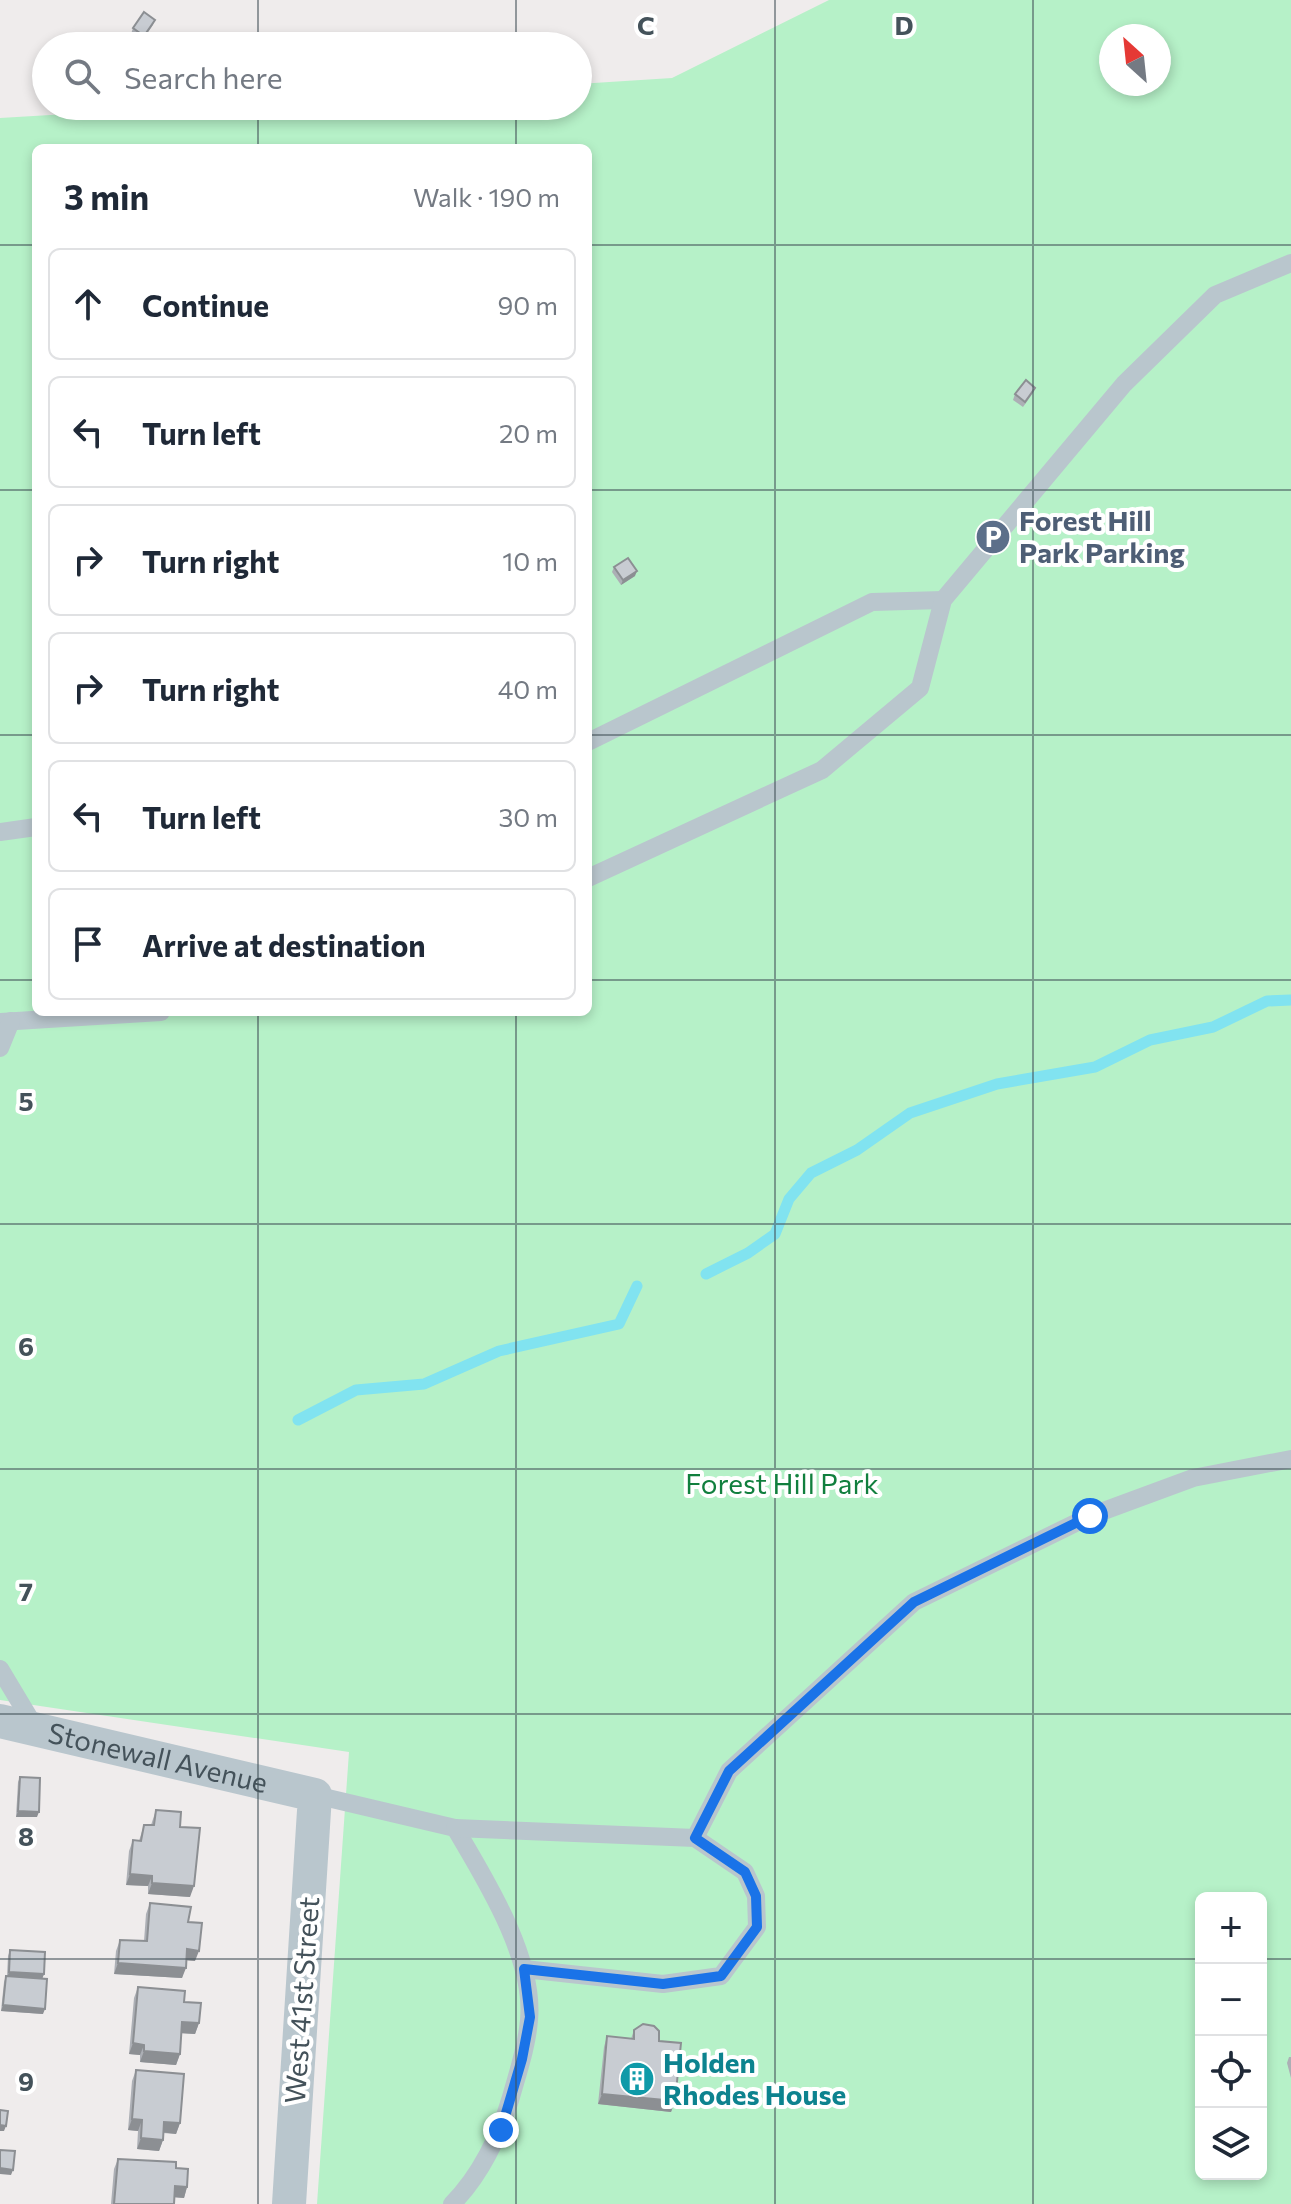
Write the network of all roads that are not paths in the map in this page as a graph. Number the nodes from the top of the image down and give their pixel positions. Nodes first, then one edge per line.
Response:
1 (1291, 263) edge
2 (943, 600) junction
3 (592, 740) edge
4 (32, 828) edge
5 (0, 832) edge
6 (592, 876) edge
7 (92, 1016) edge
8 (6, 1021) edge
9 (0, 1048) edge
10 (1291, 1459) edge
11 (0, 1669) edge
12 (0, 1721) edge
13 (36, 1729) junction
14 (0, 1736) edge
15 (315, 1795) junction
16 (455, 1828) junction
17 (695, 1838) junction
18 (524, 1969) junction
19 (289, 2204) edge
20 (452, 2204) edge

1 - 2 lane
2 - 3 lane
2 - 6 lane
4 - 5 lane
7 - 8 lane
8 - 9 lane
10 - 17 lane
11 - 13 lane
12 - 13 street, Stonewall Avenue
12 - 14 lane
13 - 15 street, Stonewall Avenue
15 - 16 lane
15 - 19 street, West 41st Street
16 - 17 lane
16 - 18 lane
17 - 18 lane
18 - 20 lane

